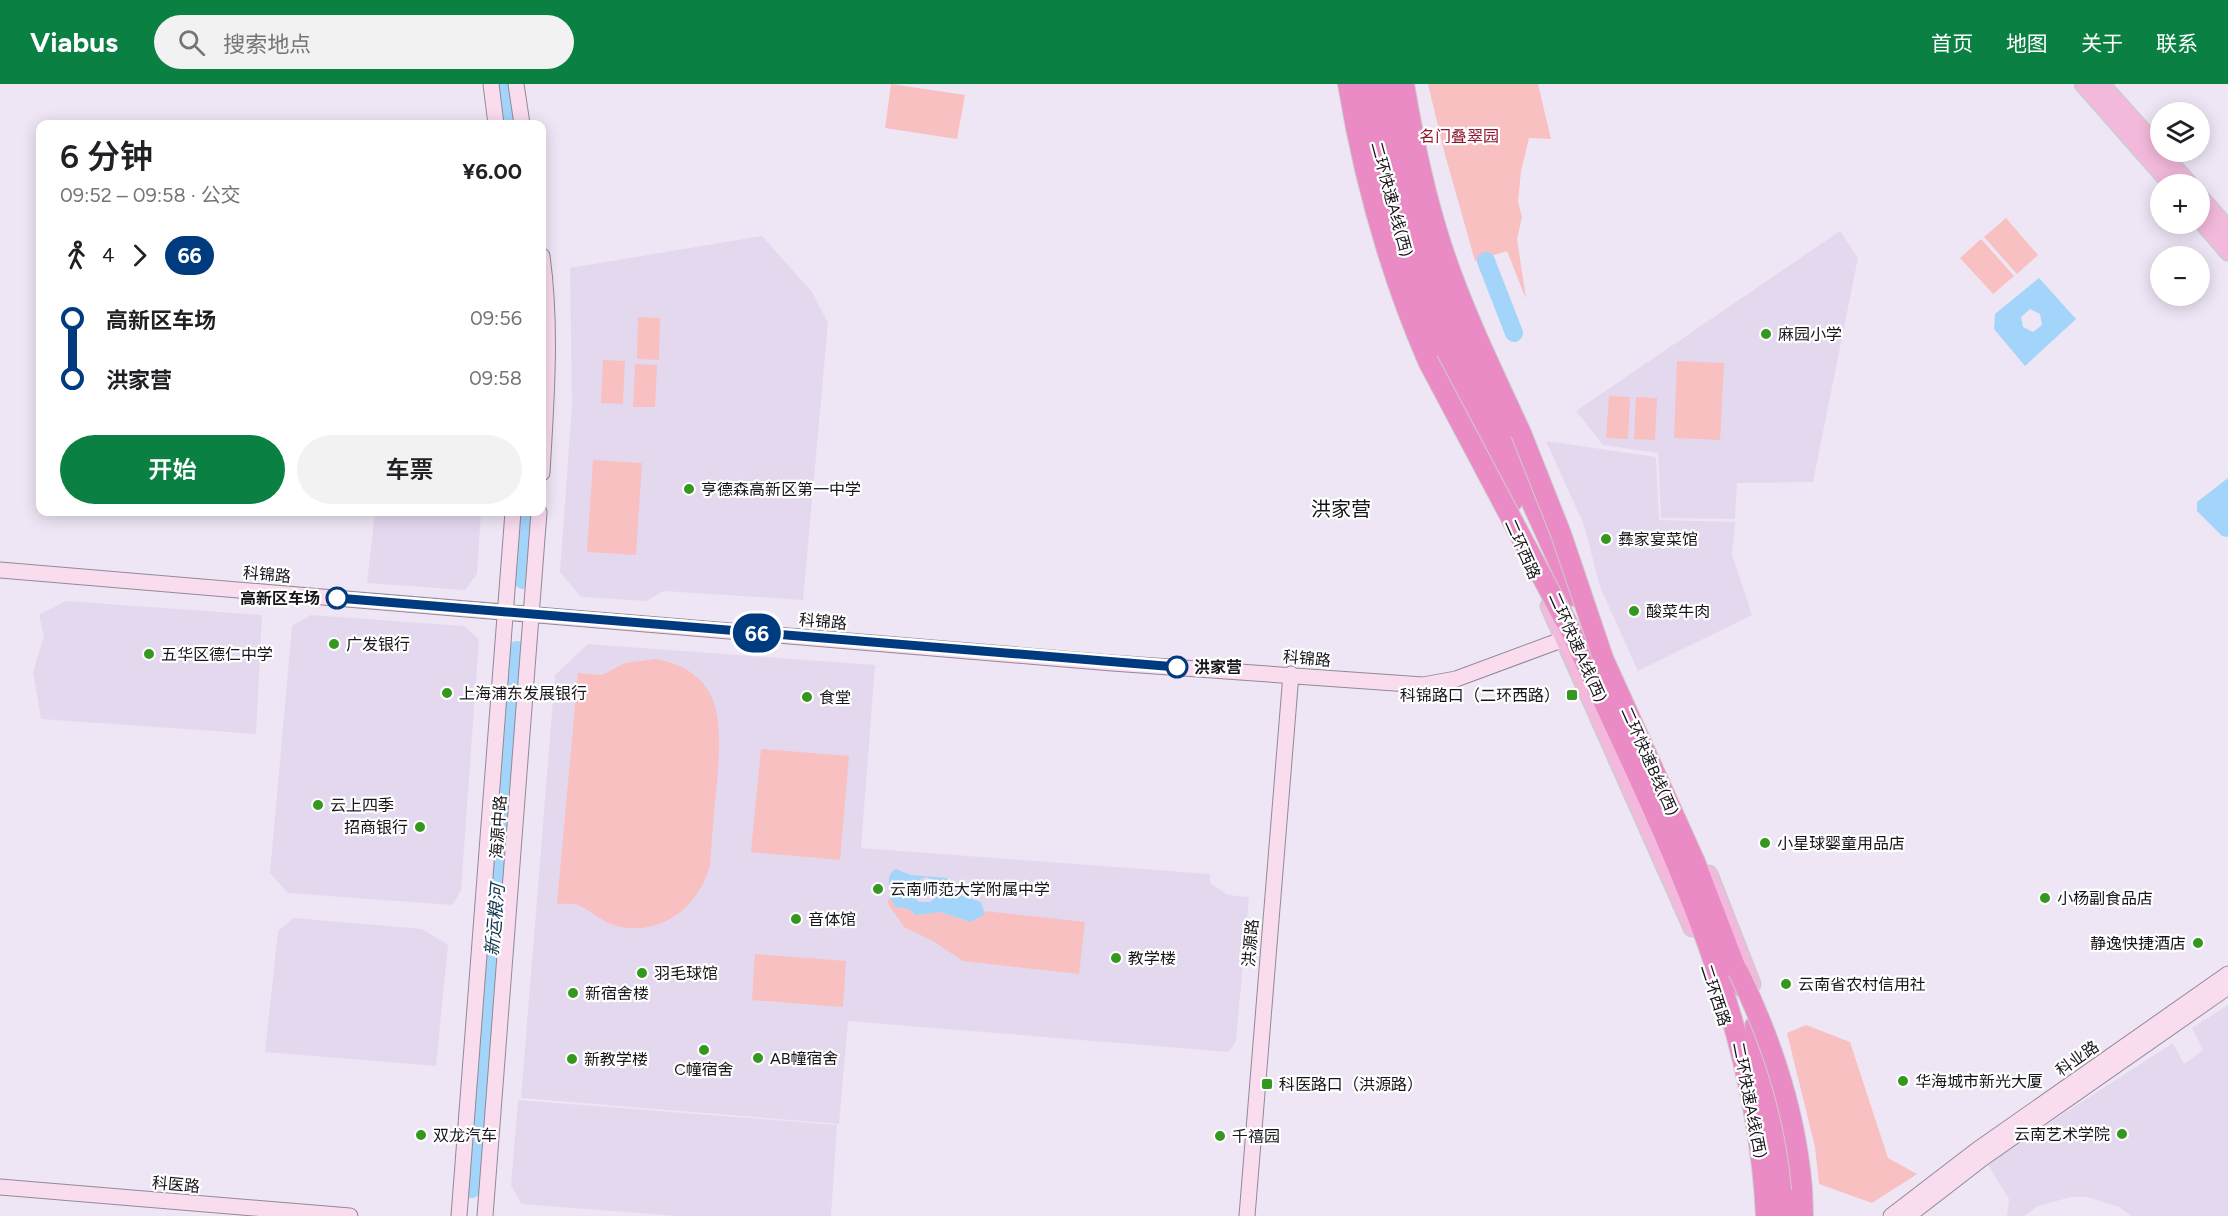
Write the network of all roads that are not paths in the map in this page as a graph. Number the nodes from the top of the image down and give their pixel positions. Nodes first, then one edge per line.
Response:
1 (490, 84) edge
2 (516, 84) edge
3 (1348, 84) edge
4 (1357, 84) edge
5 (1367, 84) edge
6 (1385, 84) edge
7 (1395, 84) edge
8 (1404, 84) edge
9 (2083, 84) edge
10 (2101, 84) edge
11 (495, 120) edge
12 (521, 120) edge
13 (2150, 139) edge
14 (2170, 162) edge
15 (2162, 174) edge
16 (2181, 174) edge
17 (2210, 209) edge
18 (2228, 230) edge
19 (2210, 231) edge
20 (2228, 252) edge
21 (546, 286) edge
22 (546, 408) edge
23 (513, 516) edge
24 (539, 516) edge
25 (0, 570) edge
26 (504, 612) junction
27 (532, 614) junction
28 (1565, 629) junction
29 (1604, 661) junction
30 (1291, 674) junction
31 (1738, 972) junction
32 (2228, 974) edge
33 (2228, 987) edge
34 (0, 1187) edge
35 (350, 1216) edge
36 (459, 1216) edge
37 (484, 1216) edge
38 (1247, 1216) edge
39 (1757, 1216) edge
40 (1766, 1216) edge
41 (1785, 1216) edge
42 (1794, 1216) edge
43 (1803, 1216) edge
44 (1891, 1216) edge
45 (1908, 1216) edge

1 - 11 street
2 - 12 street
3 - 28 highway, bridge
4 - 28 main road, 二环西路
5 - 28 highway, 二环快速A线(西), bridge
6 - 29 highway, 二环快速B线(西), bridge
7 - 42 main road
8 - 29 highway, bridge
9 - 15 main road
10 - 13 main road
14 - 16 main road
17 - 18 main road
19 - 20 main road
21 - 22 street
23 - 26 street, 海源中路
24 - 27 street, 海源中路
25 - 26 street, 科锦路
26 - 27 street, 科锦路
26 - 36 street, 海源中路
27 - 30 street, 科锦路
27 - 37 street, 海源中路
28 - 30 street, 科锦路
28 - 39 main road, 二环西路
28 - 40 highway, 二环快速A线(西)
29 - 31 highway, 二环快速B线(西)
30 - 38 street, 洪源路
31 - 41 highway, 二环快速B线(西), bridge
31 - 43 highway, bridge
32 - 44 street, 科业路
33 - 45 street, 科业路
34 - 35 street, 科医路

